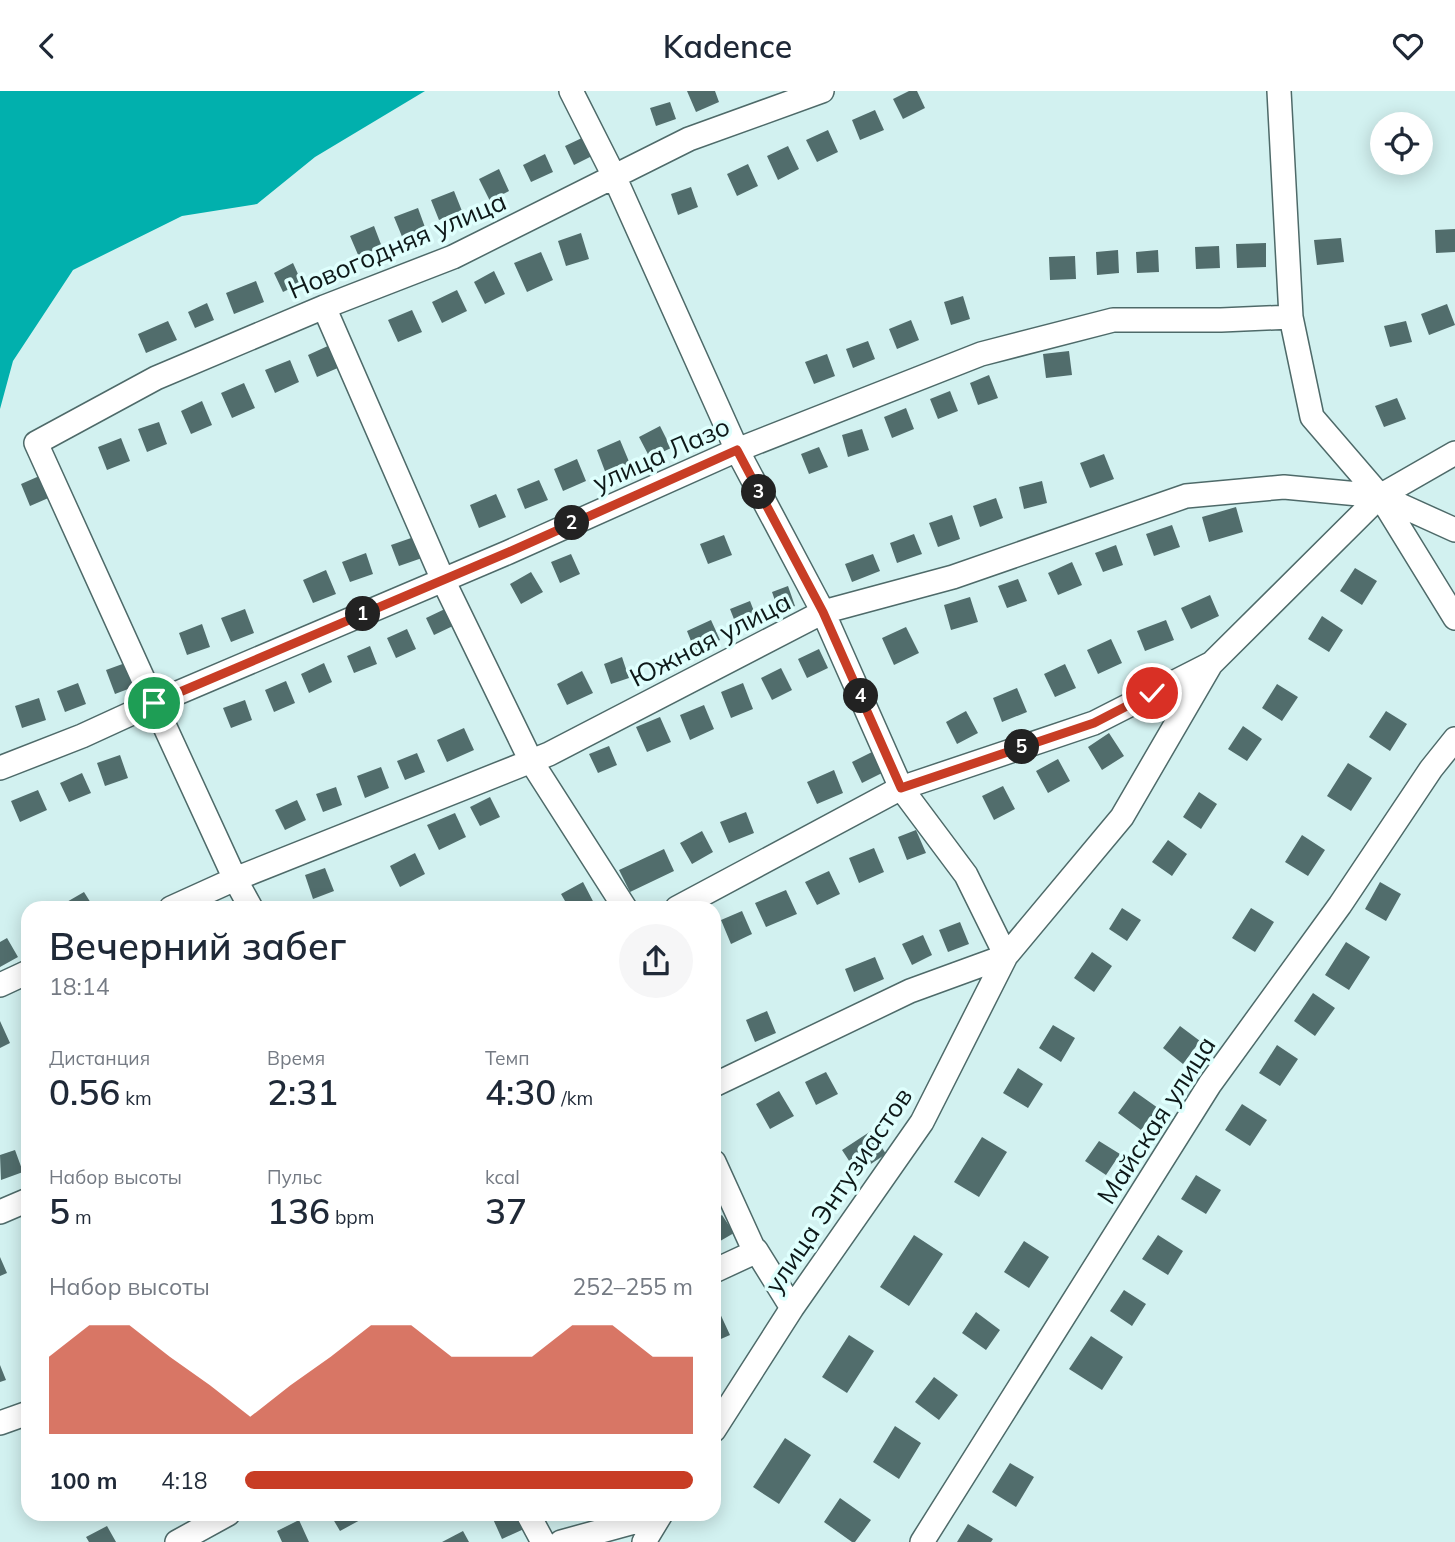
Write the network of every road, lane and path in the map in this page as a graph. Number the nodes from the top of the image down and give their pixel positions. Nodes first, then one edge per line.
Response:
1 (570, 91) edge
2 (822, 91) edge
3 (1279, 91) edge
4 (614, 176) junction
5 (324, 307) junction
6 (1291, 317) junction
7 (737, 450) junction
8 (1455, 453) edge
9 (1380, 496) junction
10 (1455, 530) edge
11 (443, 580) junction
12 (823, 612) junction
13 (1455, 618) edge
14 (1211, 664) junction
15 (154, 703) junction
16 (1455, 739) edge
17 (531, 761) junction
18 (0, 768) edge
19 (901, 788) junction
20 (236, 880) junction
21 (186, 901) edge
22 (247, 901) edge
23 (621, 901) edge
24 (690, 901) edge
25 (1006, 956) junction
26 (21, 975) edge
27 (0, 985) edge
28 (721, 1082) edge
29 (721, 1177) edge
30 (21, 1203) edge
31 (0, 1212) edge
32 (755, 1252) junction
33 (721, 1268) edge
34 (792, 1308) junction
35 (21, 1416) edge
36 (721, 1419) edge
37 (0, 1423) edge
38 (215, 1521) edge
39 (532, 1521) edge
40 (636, 1521) edge
41 (657, 1521) edge
42 (177, 1542) edge
43 (543, 1542) edge
44 (561, 1542) edge
45 (644, 1542) edge
46 (922, 1542) edge

1 - 4 street
2 - 4 street, Новогодняя улица
3 - 6 street
4 - 5 street, Новогодняя улица
4 - 7 street
5 - 11 street
5 - 15 street, Новогодняя улица
6 - 7 street, улица Лазо
6 - 9 street
7 - 11 street, улица Лазо
7 - 12 street
8 - 9 street, улица Энтузиастов
9 - 10 street
9 - 12 street, Южная улица
9 - 13 street
9 - 14 street, улица Энтузиастов
11 - 15 street, улица Лазо
11 - 17 street
12 - 17 street, Южная улица
12 - 19 street
14 - 19 street
14 - 25 street, улица Энтузиастов
15 - 18 street, улица Лазо
15 - 20 street
16 - 46 street, Майская улица
17 - 20 street, Южная улица
17 - 23 street
19 - 24 street
19 - 25 street
20 - 21 street, Южная улица
20 - 22 street
25 - 28 street
25 - 34 street, улица Энтузиастов
26 - 27 street
29 - 32 street
30 - 31 street
32 - 33 street
32 - 34 street
34 - 36 street, улица Энтузиастов
35 - 37 street
38 - 42 street
39 - 43 street
40 - 44 street
41 - 45 street

